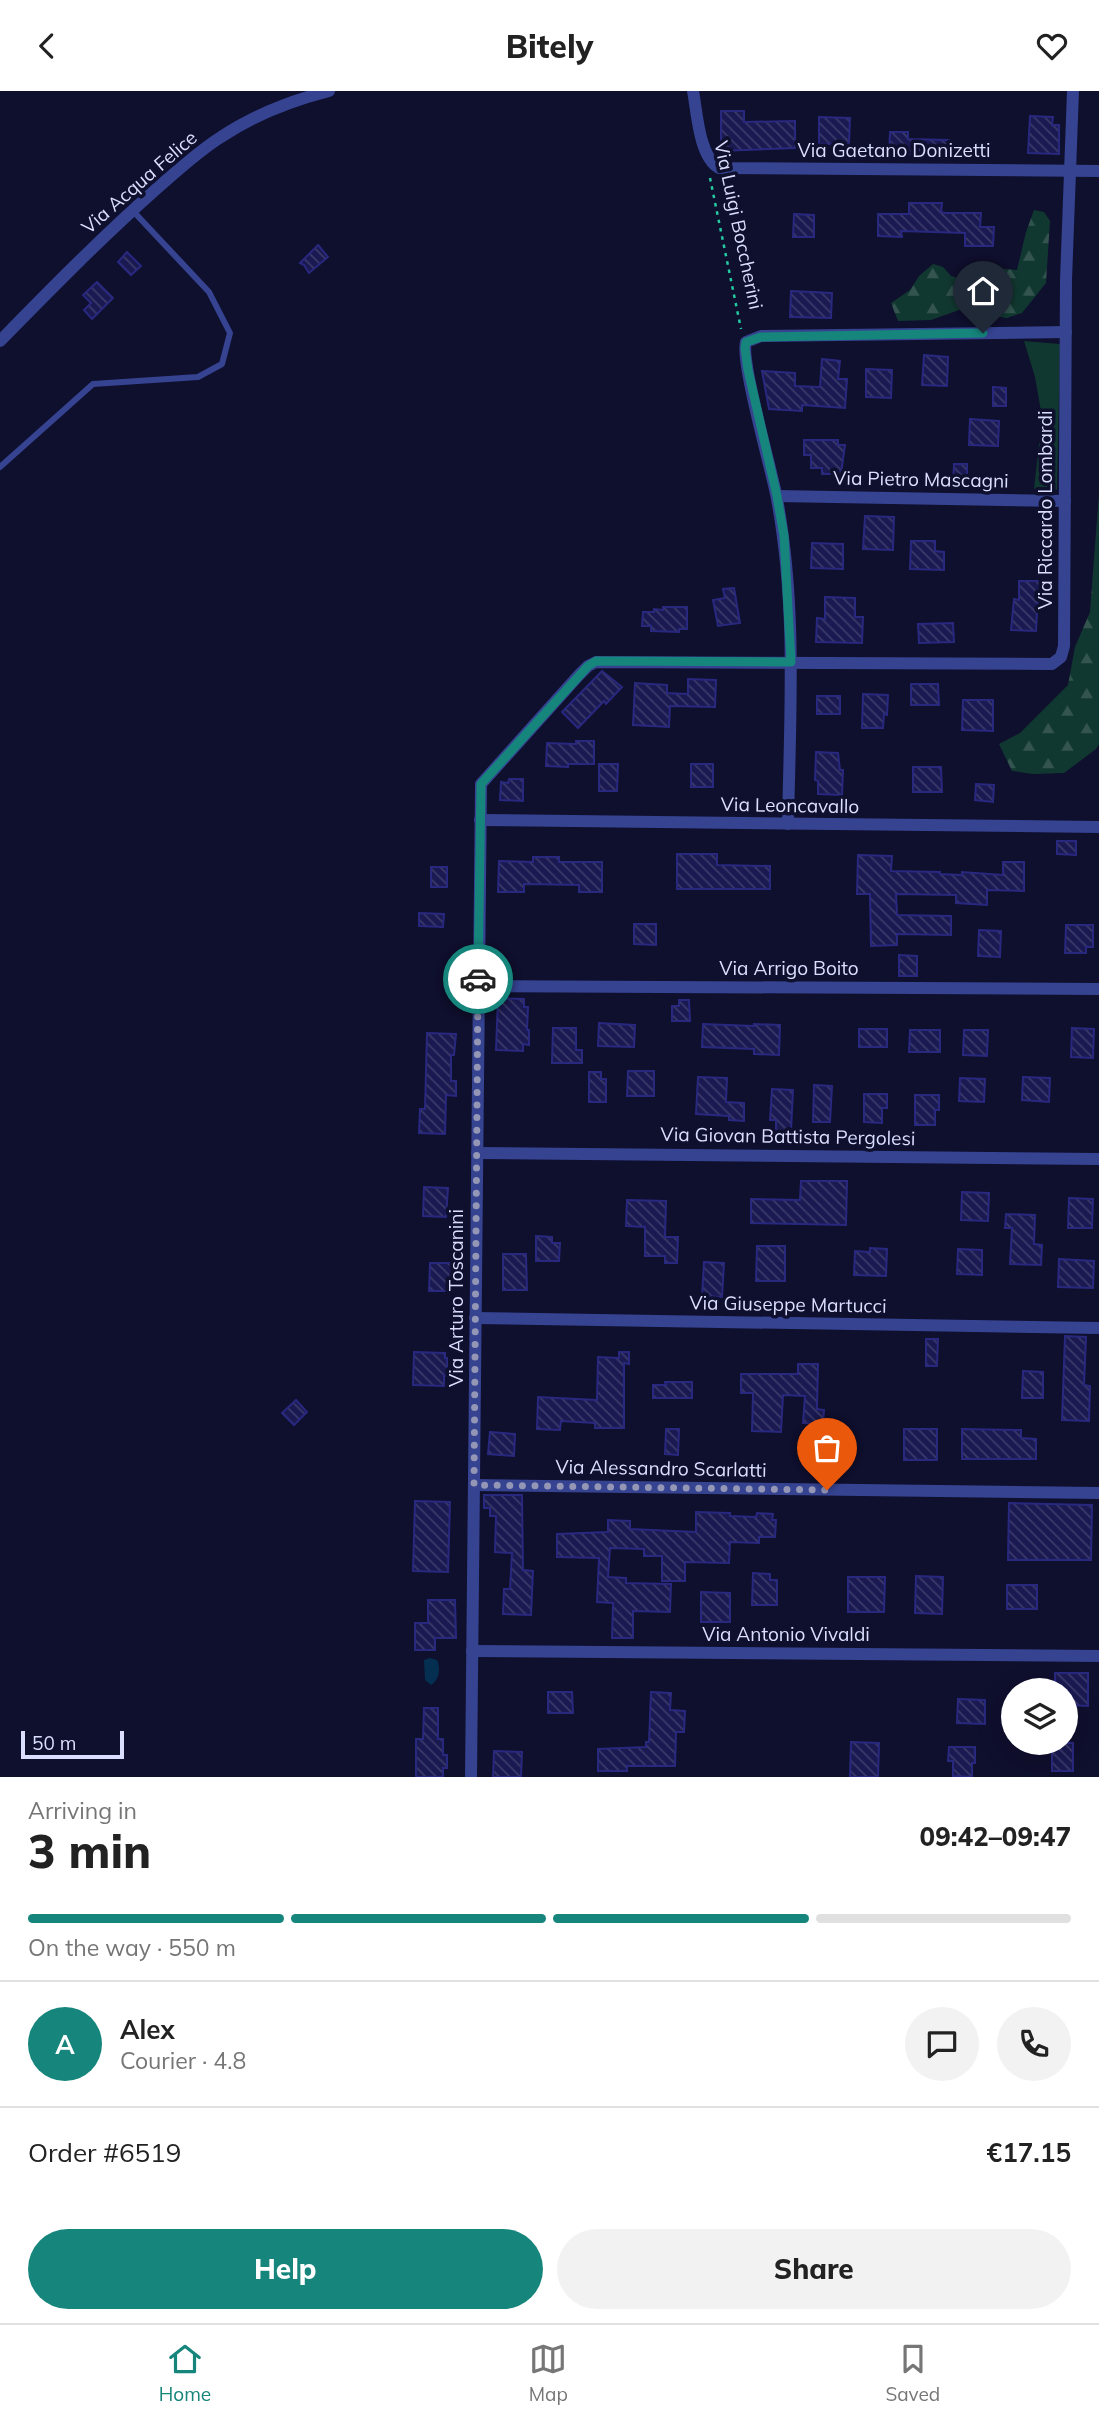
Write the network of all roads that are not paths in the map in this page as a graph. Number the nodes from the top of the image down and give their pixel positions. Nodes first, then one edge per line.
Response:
1 (329, 91) edge
2 (692, 91) edge
3 (1073, 91) edge
4 (703, 143) joint
5 (1071, 171) junction
6 (1099, 171) edge
7 (133, 210) junction
8 (1066, 332) junction
9 (0, 341) edge
10 (0, 467) edge
11 (777, 496) junction
12 (1065, 501) junction
13 (791, 662) junction
14 (480, 820) junction
15 (788, 824) junction
16 (1099, 827) edge
17 (478, 986) junction
18 (1099, 989) edge
19 (477, 1153) junction
20 (1099, 1159) edge
21 (475, 1318) junction
22 (1099, 1328) edge
23 (474, 1485) junction
24 (1099, 1493) edge
25 (472, 1651) junction
26 (1099, 1656) edge
27 (471, 1777) edge

1 - 7 street, Via Acqua Felice
2 - 4 street, Via Luigi Boccherini
3 - 5 street, Via Riccardo Lombardi
4 - 5 street, Via Gaetano Donizetti
5 - 6 street, Via Gaetano Donizetti
5 - 8 street, Via Riccardo Lombardi
7 - 9 street, Via Acqua Felice
7 - 10 lane
8 - 11 street
8 - 12 street, Via Riccardo Lombardi
11 - 12 street, Via Pietro Mascagni
11 - 13 street
12 - 13 street, Via Riccardo Lombardi
13 - 14 street, Via Arturo Toscanini
13 - 15 street
14 - 15 street, Via Leoncavallo
14 - 17 street, Via Arturo Toscanini
15 - 16 street, Via Leoncavallo
17 - 18 street, Via Arrigo Boito
17 - 19 street, Via Arturo Toscanini
19 - 20 street, Via Giovan Battista Pergolesi
19 - 21 street, Via Arturo Toscanini
21 - 22 street, Via Giuseppe Martucci
21 - 23 street, Via Arturo Toscanini
23 - 24 street, Via Alessandro Scarlatti
23 - 25 street, Via Arturo Toscanini
25 - 26 street, Via Antonio Vivaldi
25 - 27 street, Via Arturo Toscanini

